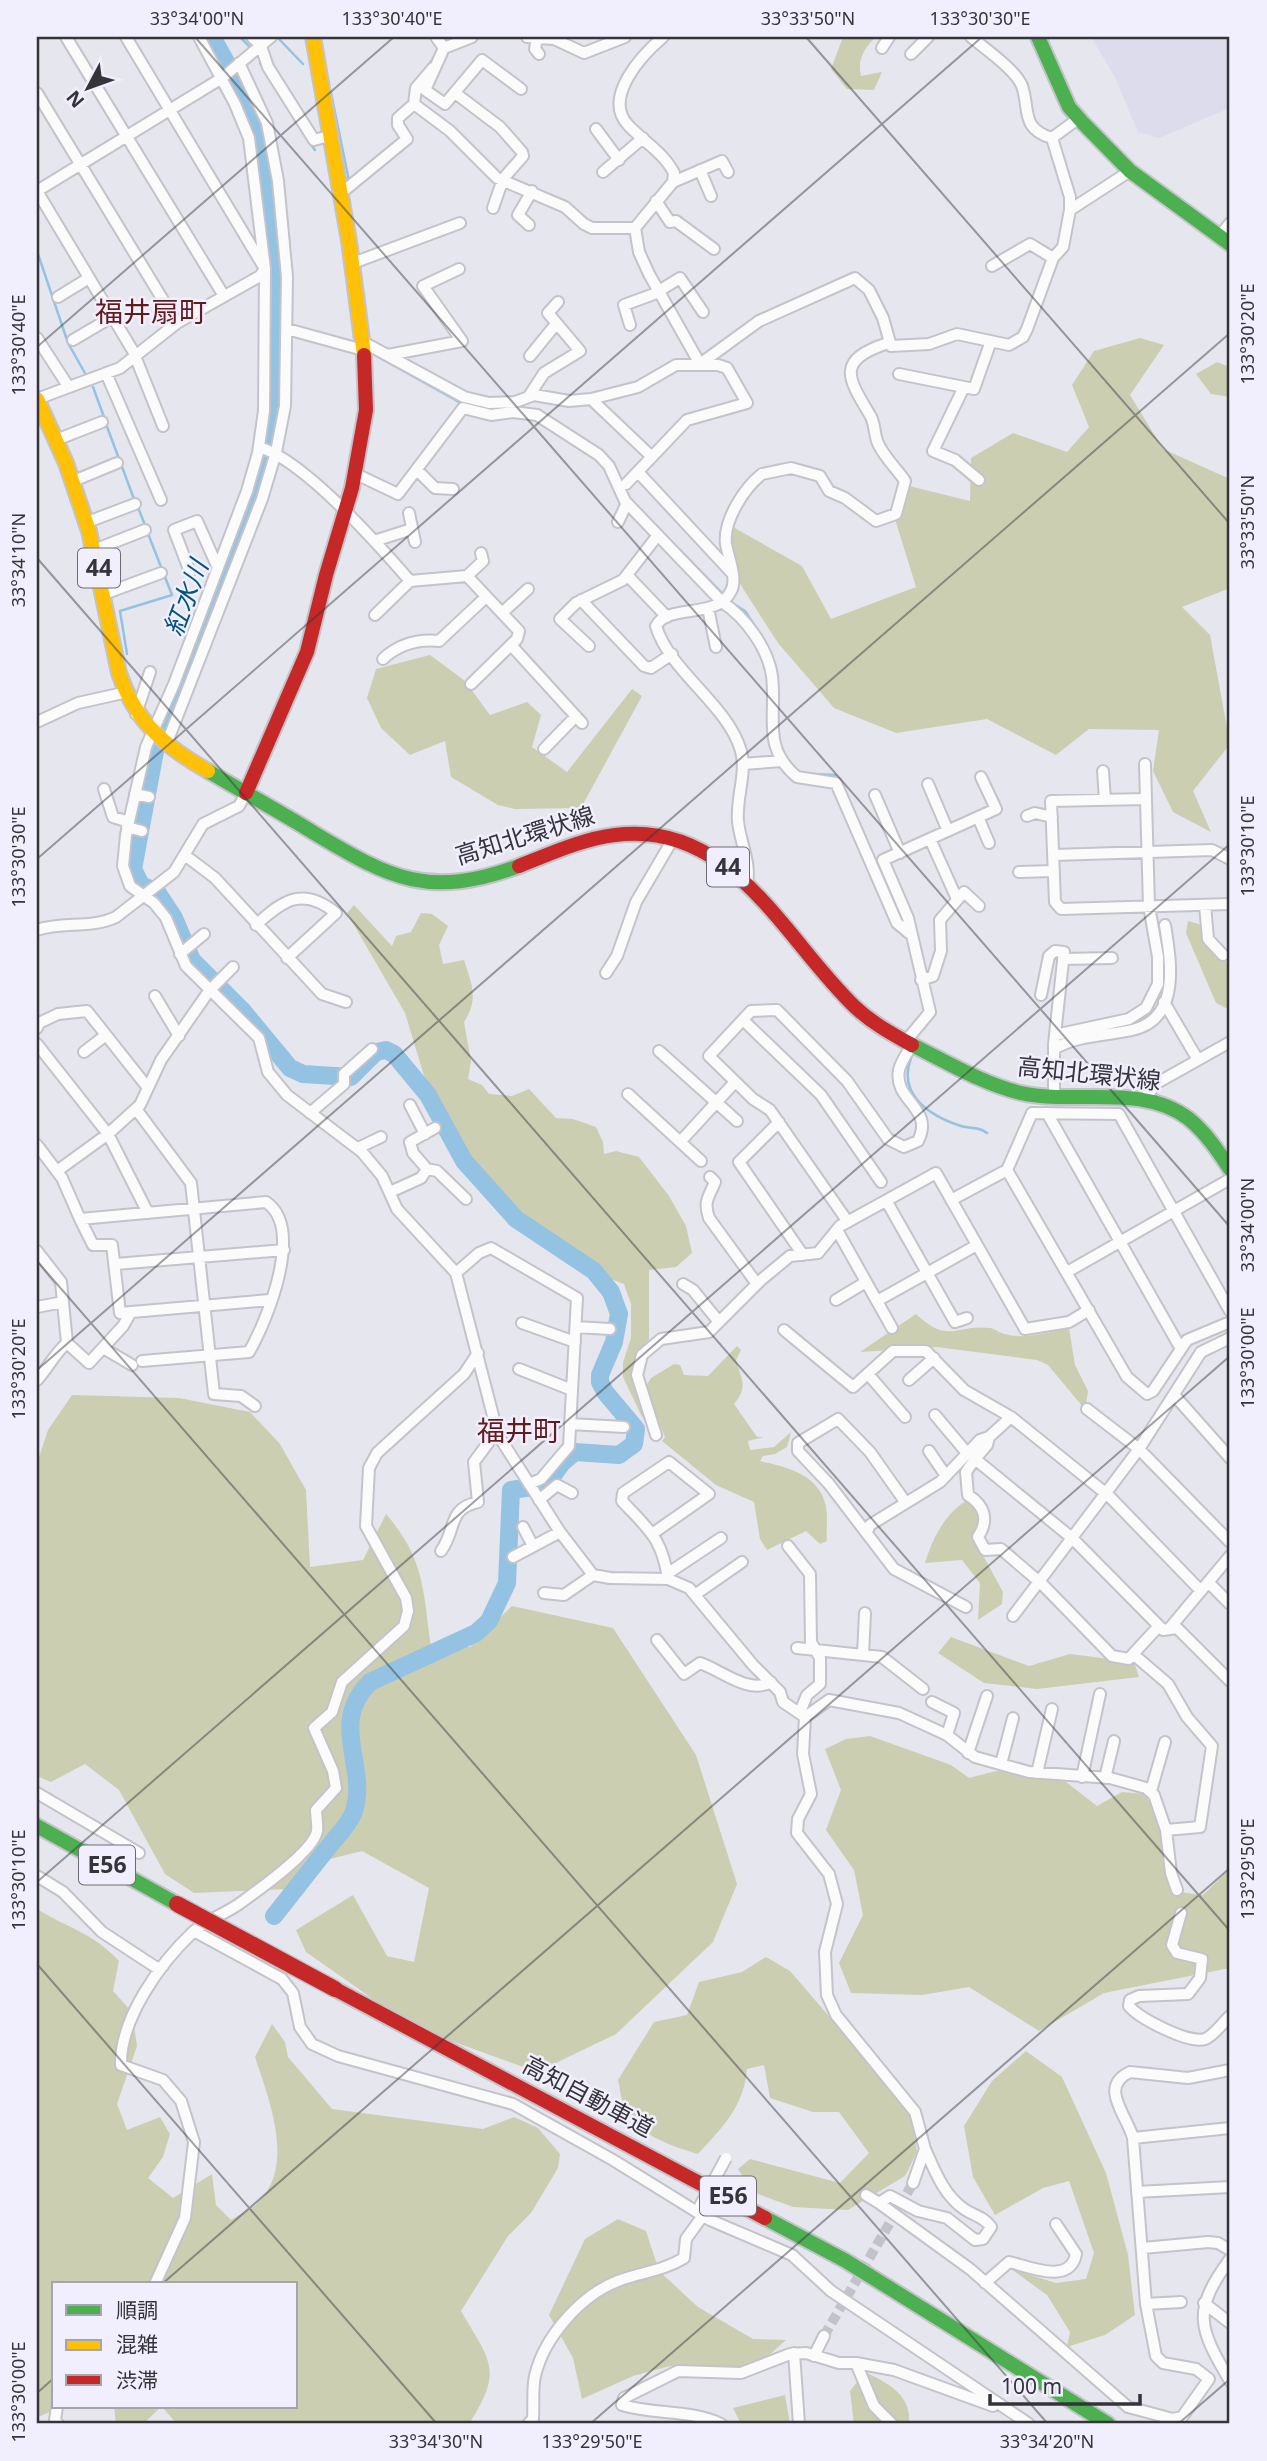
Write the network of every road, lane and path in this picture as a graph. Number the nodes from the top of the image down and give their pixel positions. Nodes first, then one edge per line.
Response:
1 (66, 37) edge
2 (126, 37) edge
3 (198, 37) edge
4 (252, 37) edge
5 (271, 37) edge
6 (313, 37) edge
7 (436, 37) edge
8 (472, 37) edge
9 (529, 37) edge
10 (537, 37) edge
11 (625, 37) edge
12 (663, 37) edge
13 (889, 37) edge
14 (928, 37) edge
15 (971, 37) edge
16 (1038, 37) edge
17 (261, 46) junction
18 (444, 48) junction
19 (882, 48) dead end
20 (539, 54) dead end
21 (911, 54) dead end
22 (238, 64) junction
23 (433, 68) junction
24 (223, 77) junction
25 (521, 89) dead end
26 (37, 93) edge
27 (455, 93) junction
28 (414, 104) junction
29 (170, 110) junction
30 (1079, 118) junction
31 (596, 129) dead end
32 (126, 136) junction
33 (329, 136) junction
34 (643, 138) junction
35 (1052, 138) junction
36 (619, 160) junction
37 (80, 164) junction
38 (700, 170) junction
39 (1130, 171) junction
40 (603, 172) dead end
41 (728, 172) dead end
42 (503, 179) junction
43 (673, 183) junction
44 (532, 191) junction
45 (340, 194) junction
46 (711, 196) dead end
47 (656, 201) junction
48 (493, 208) dead end
49 (1070, 210) junction
50 (460, 223) dead end
51 (1230, 223) edge
52 (529, 225) dead end
53 (635, 228) junction
54 (1225, 241) edge
55 (713, 249) dead end
56 (1053, 258) junction
57 (354, 263) junction
58 (992, 266) dead end
59 (265, 269) junction
60 (459, 269) dead end
61 (89, 278) junction
62 (659, 291) junction
63 (224, 296) junction
64 (58, 297) dead end
65 (558, 302) dead end
66 (703, 312) dead end
67 (112, 317) junction
68 (177, 323) junction
69 (556, 324) junction
70 (631, 325) dead end
71 (287, 329) junction
72 (37, 338) edge
73 (73, 340) dead end
74 (991, 341) junction
75 (888, 343) junction
76 (363, 346) junction
77 (388, 355) junction
78 (530, 356) dead end
79 (135, 358) junction
80 (701, 364) junction
81 (106, 373) junction
82 (899, 374) dead end
83 (68, 386) junction
84 (964, 387) junction
85 (529, 396) junction
86 (37, 399) edge
87 (590, 399) junction
88 (102, 422) dead end
89 (163, 426) dead end
90 (56, 440) junction
91 (260, 447) junction
92 (275, 452) junction
93 (652, 457) junction
94 (117, 464) dead end
95 (417, 470) junction
96 (638, 472) junction
97 (358, 475) junction
98 (979, 480) dead end
99 (71, 482) junction
100 (626, 484) dead end
101 (453, 489) dead end
102 (161, 500) dead end
103 (627, 503) junction
104 (135, 504) dead end
105 (348, 513) junction
106 (409, 513) dead end
107 (618, 522) dead end
108 (85, 523) junction
109 (412, 528) junction
110 (145, 530) dead end
111 (659, 535) junction
112 (374, 541) junction
113 (415, 542) dead end
114 (94, 550) junction
115 (481, 553) dead end
116 (218, 568) junction
117 (190, 572) dead end
118 (731, 572) junction
119 (161, 573) dead end
120 (627, 575) junction
121 (467, 576) junction
122 (410, 581) junction
123 (528, 589) dead end
124 (104, 594) junction
125 (486, 597) junction
126 (581, 600) junction
127 (722, 602) junction
128 (708, 608) junction
129 (502, 613) junction
130 (374, 615) dead end
131 (667, 617) junction
132 (511, 645) junction
133 (589, 646) dead end
134 (716, 647) dead end
135 (673, 654) junction
136 (383, 659) dead end
137 (150, 672) dead end
138 (471, 684) dead end
139 (123, 693) junction
140 (136, 714) junction
141 (37, 722) edge
142 (159, 740) junction
143 (544, 749) dead end
144 (782, 761) junction
145 (743, 764) junction
146 (1145, 764) dead end
147 (1103, 771) dead end
148 (981, 777) dead end
149 (928, 784) dead end
150 (103, 789) dead end
151 (246, 793) junction
152 (136, 794) junction
153 (875, 795) dead end
154 (149, 797) dead end
155 (1146, 799) junction
156 (1105, 800) junction
157 (1027, 816) dead end
158 (978, 817) junction
159 (1052, 817) junction
160 (132, 827) junction
161 (948, 831) junction
162 (673, 839) junction
163 (930, 839) junction
164 (989, 843) dead end
165 (1147, 852) junction
166 (900, 853) junction
167 (1054, 855) junction
168 (186, 856) junction
169 (1230, 859) edge
170 (1054, 871) junction
171 (1019, 873) dead end
172 (747, 884) junction
173 (147, 891) junction
174 (957, 899) junction
175 (1230, 904) edge
176 (1205, 905) junction
177 (979, 906) dead end
178 (1149, 906) junction
179 (256, 925) junction
180 (1165, 925) dead end
181 (37, 930) edge
182 (909, 933) junction
183 (204, 934) dead end
184 (180, 954) junction
185 (1223, 955) dead end
186 (287, 958) junction
187 (1112, 958) dead end
188 (1063, 959) junction
189 (233, 967) dead end
190 (606, 972) dead end
191 (922, 980) junction
192 (209, 991) junction
193 (1041, 995) dead end
194 (155, 996) dead end
195 (346, 1002) dead end
196 (1164, 1002) junction
197 (743, 1020) junction
198 (37, 1028) edge
199 (106, 1035) junction
200 (1055, 1035) junction
201 (178, 1036) junction
202 (1230, 1042) edge
203 (909, 1043) junction
204 (37, 1044) edge
205 (372, 1049) dead end
206 (1054, 1049) junction
207 (659, 1051) dead end
208 (84, 1052) dead end
209 (1198, 1060) junction
210 (735, 1082) junction
211 (148, 1088) junction
212 (628, 1094) dead end
213 (1054, 1096) junction
214 (1144, 1099) junction
215 (716, 1102) junction
216 (410, 1105) dead end
217 (136, 1109) junction
218 (1047, 1113) junction
219 (310, 1114) junction
220 (737, 1121) dead end
221 (779, 1122) junction
222 (108, 1134) junction
223 (381, 1137) dead end
224 (680, 1142) junction
225 (37, 1145) edge
226 (358, 1148) junction
227 (701, 1161) dead end
228 (427, 1169) junction
229 (1230, 1169) edge
230 (1007, 1170) junction
231 (57, 1171) junction
232 (710, 1177) dead end
233 (1230, 1179) edge
234 (881, 1182) dead end
235 (390, 1192) junction
236 (466, 1199) dead end
237 (951, 1200) junction
238 (887, 1202) junction
239 (194, 1209) junction
240 (1174, 1211) junction
241 (148, 1213) junction
242 (80, 1219) junction
243 (848, 1222) junction
244 (837, 1230) junction
245 (1120, 1242) junction
246 (977, 1245) junction
247 (284, 1250) junction
248 (37, 1251) edge
249 (803, 1255) junction
250 (199, 1258) junction
251 (116, 1264) junction
252 (1067, 1272) junction
253 (456, 1273) junction
254 (928, 1273) junction
255 (866, 1282) junction
256 (683, 1284) dead end
257 (757, 1284) junction
258 (270, 1300) junction
259 (836, 1300) dead end
260 (877, 1301) junction
261 (63, 1302) junction
262 (204, 1306) junction
263 (37, 1307) edge
264 (1089, 1310) junction
265 (1230, 1311) edge
266 (131, 1312) junction
267 (967, 1318) dead end
268 (719, 1322) junction
269 (1230, 1322) edge
270 (522, 1323) dead end
271 (576, 1327) junction
272 (892, 1328) dead end
273 (610, 1329) dead end
274 (784, 1330) dead end
275 (1230, 1338) edge
276 (575, 1342) junction
277 (66, 1343) junction
278 (103, 1348) junction
279 (1181, 1349) junction
280 (478, 1353) junction
281 (210, 1354) junction
282 (934, 1358) junction
283 (519, 1369) dead end
284 (868, 1374) junction
285 (37, 1380) edge
286 (909, 1380) dead end
287 (572, 1390) junction
288 (1175, 1396) junction
289 (255, 1406) dead end
290 (1087, 1409) dead end
291 (936, 1415) dead end
292 (905, 1417) dead end
293 (1011, 1417) junction
294 (570, 1424) junction
295 (624, 1427) dead end
296 (497, 1431) junction
297 (656, 1435) dead end
298 (1139, 1449) junction
299 (929, 1451) dead end
300 (971, 1456) junction
301 (1230, 1456) edge
302 (946, 1476) junction
303 (534, 1491) junction
304 (572, 1493) dead end
305 (1105, 1494) junction
306 (906, 1503) junction
307 (523, 1527) dead end
308 (560, 1532) junction
309 (866, 1532) junction
310 (652, 1534) junction
311 (721, 1538) dead end
312 (1072, 1538) junction
313 (1230, 1542) edge
314 (533, 1546) junction
315 (788, 1546) dead end
316 (441, 1551) dead end
317 (1230, 1556) edge
318 (513, 1557) dead end
319 (743, 1562) dead end
320 (593, 1575) junction
321 (668, 1576) junction
322 (1039, 1581) junction
323 (1205, 1586) junction
324 (544, 1593) dead end
325 (695, 1594) junction
326 (1230, 1604) edge
327 (966, 1607) dead end
328 (865, 1613) dead end
329 (1013, 1616) dead end
330 (1164, 1628) junction
331 (657, 1640) dead end
332 (797, 1648) dead end
333 (816, 1651) junction
334 (1133, 1654) junction
335 (863, 1656) junction
336 (1230, 1681) edge
337 (771, 1682) junction
338 (923, 1689) dead end
339 (1100, 1693) dead end
340 (987, 1696) dead end
341 (932, 1702) dead end
342 (1052, 1710) dead end
343 (802, 1715) junction
344 (1013, 1718) dead end
345 (947, 1735) junction
346 (1114, 1741) dead end
347 (1166, 1742) dead end
348 (968, 1754) junction
349 (1001, 1764) junction
350 (1037, 1773) junction
351 (1082, 1777) junction
352 (1105, 1778) junction
353 (1151, 1791) junction
354 (37, 1793) edge
355 (37, 1826) edge
356 (1166, 1830) junction
357 (37, 1838) edge
358 (139, 1853) dead end
359 (37, 1876) edge
360 (1177, 1890) dead end
361 (176, 1907) junction
362 (1181, 1913) dead end
363 (194, 1931) junction
364 (163, 1966) junction
365 (333, 1992) junction
366 (1230, 2016) edge
367 (1230, 2070) edge
368 (1230, 2128) edge
369 (1133, 2138) junction
370 (925, 2149) junction
371 (726, 2158) dead end
372 (913, 2183) tunnel mouth
373 (1230, 2188) edge
374 (1138, 2192) junction
375 (866, 2195) dead end
376 (879, 2203) junction
377 (702, 2210) junction
378 (1056, 2224) dead end
379 (1143, 2248) junction
380 (1230, 2250) edge
381 (1230, 2259) edge
382 (156, 2282) edge
383 (985, 2283) junction
384 (1181, 2302) dead end
385 (1204, 2303) junction
386 (1146, 2304) junction
387 (1230, 2323) edge
388 (824, 2336) tunnel mouth
389 (794, 2353) junction
390 (814, 2356) junction
391 (856, 2362) junction
392 (1230, 2381) edge
393 (1008, 2412) junction
394 (528, 2424) edge
395 (721, 2424) edge
396 (799, 2424) edge
397 (892, 2424) edge
398 (1029, 2424) edge
399 (1093, 2424) edge
400 (1108, 2424) edge

1 - 32 street
2 - 29 street
3 - 24 street
4 - 17 street
5 - 17 street
6 - 33 main road
7 - 18 street
8 - 18 street
9 - 10 street
10 - 11 street
10 - 20 street
12 - 34 street
13 - 19 street
14 - 21 street
15 - 35 street
16 - 30 main road
17 - 22 street
17 - 33 street
18 - 23 street
22 - 24 street
22 - 71 street
23 - 27 street
23 - 28 street
24 - 29 street
24 - 59 street
25 - 27 street
26 - 37 street
27 - 42 street
28 - 42 street
28 - 45 street
29 - 32 street
29 - 59 street
30 - 35 street
30 - 39 main road
31 - 36 street
32 - 37 street
32 - 63 street
33 - 45 main road
34 - 36 street
34 - 43 street
35 - 49 street
36 - 40 street
37 - 61 street
37 - 68 street
38 - 41 street
38 - 43 street
38 - 46 street
39 - 49 street
39 - 54 main road
42 - 44 street
42 - 48 street
43 - 47 street
44 - 52 street
44 - 53 street
45 - 57 main road
47 - 53 street
47 - 55 street
49 - 56 street
50 - 57 street
51 - 54 street
53 - 62 street
56 - 58 street
56 - 74 street
57 - 76 main road
59 - 63 street
59 - 91 street
60 - 77 street
61 - 64 street
61 - 67 street
62 - 66 street
62 - 70 street
62 - 80 street
63 - 68 street
65 - 69 street
67 - 73 street
67 - 79 street
68 - 79 street
69 - 78 street
69 - 85 street
71 - 76 street
71 - 92 street
72 - 83 street
74 - 75 street
74 - 84 street
75 - 80 street
75 - 118 street
76 - 77 street
76 - 97 main road
77 - 85 street
79 - 81 street
79 - 89 street
80 - 87 street
80 - 93 street
81 - 83 street
81 - 102 street
82 - 84 street
83 - 86 street
84 - 98 street
85 - 87 street
86 - 90 main road, 高知北環状線 / 44
87 - 93 street
88 - 90 street
90 - 99 main road, 高知北環状線 / 44
91 - 92 street
91 - 116 street
92 - 105 street
92 - 142 street
93 - 96 street
94 - 99 street
95 - 97 street
95 - 101 street
95 - 103 street
96 - 100 street
96 - 118 street
97 - 105 main road
99 - 108 main road, 高知北環状線 / 44
103 - 107 street
103 - 111 street
104 - 108 street
105 - 112 street
105 - 151 main road
106 - 109 street
108 - 114 main road, 高知北環状線 / 44
109 - 112 street
109 - 113 street
110 - 114 street
111 - 120 street
111 - 127 street
112 - 122 street
114 - 124 main road, 高知北環状線 / 44
115 - 121 street
116 - 117 street
116 - 142 street
118 - 127 street
119 - 124 street
120 - 126 street
120 - 131 street
121 - 122 street
121 - 125 street
122 - 130 street
123 - 129 street
124 - 139 main road, 高知北環状線 / 44
125 - 129 street
125 - 136 street
126 - 133 street
126 - 135 street
127 - 128 street
127 - 144 street
128 - 131 street
128 - 134 street
129 - 132 street
131 - 135 street
132 - 138 street
132 - 143 street
135 - 145 street
137 - 140 street
139 - 140 main road, 高知北環状線 / 44
139 - 141 street
140 - 142 main road, 高知北環状線 / 44
142 - 151 main road, 高知北環状線 / 44
142 - 152 street
144 - 145 street
144 - 182 street
145 - 172 street
146 - 155 street
147 - 156 street
148 - 158 street
149 - 161 street
150 - 160 street
151 - 162 main road, 高知北環状線 / 44
151 - 168 street
152 - 154 street
152 - 160 street
153 - 166 street
155 - 156 street
155 - 165 street
156 - 159 street
157 - 159 street
158 - 161 street
158 - 164 street
159 - 167 street
160 - 173 street
161 - 163 street
162 - 172 main road, 高知北環状線 / 44
162 - 190 street
163 - 166 street
163 - 174 street
165 - 167 street
165 - 169 street
165 - 178 street
166 - 182 street
167 - 170 street
168 - 173 street
168 - 179 street
170 - 171 street
170 - 178 street
172 - 203 main road, 高知北環状線 / 44
173 - 181 street
173 - 184 street
174 - 177 street
174 - 191 street
175 - 176 street
176 - 178 street
176 - 185 street
178 - 200 street
179 - 186 street
179 - 186 street
180 - 196 street
182 - 191 street
183 - 184 street
184 - 192 street
186 - 195 street
187 - 188 street
188 - 193 street
188 - 200 street
189 - 192 street
191 - 203 street
192 - 201 street
192 - 219 street
194 - 201 street
196 - 206 street
196 - 209 street
197 - 203 street
197 - 210 street
197 - 234 street
198 - 199 street
199 - 208 street
199 - 211 street
200 - 206 street
201 - 211 street
202 - 209 street
203 - 213 main road, 高知北環状線 / 44
204 - 222 street
205 - 219 street
206 - 213 street
207 - 215 street
209 - 214 street
210 - 215 street
210 - 221 street
211 - 217 street
212 - 224 street
213 - 214 main road, 高知北環状線 / 44
214 - 229 main road, 高知北環状線 / 44
215 - 220 street
215 - 224 street
216 - 228 street
217 - 222 street
217 - 239 street
218 - 230 street
218 - 240 street
218 - 245 street
219 - 226 street
221 - 243 street
221 - 249 street
222 - 231 street
222 - 241 street
223 - 226 street
224 - 227 street
225 - 231 street
226 - 235 street
228 - 235 street
228 - 236 street
230 - 237 street
230 - 252 street
231 - 242 street
232 - 257 street
233 - 240 street
235 - 253 street
237 - 238 street
237 - 246 street
238 - 243 street
238 - 254 street
239 - 241 street
239 - 247 street
239 - 250 street
240 - 245 street
240 - 265 street
241 - 242 street
242 - 251 street
243 - 244 street
244 - 249 street
244 - 255 street
245 - 252 street
245 - 279 street
246 - 254 street
246 - 264 street
247 - 250 street
247 - 258 street
248 - 261 street
249 - 257 street
250 - 251 street
250 - 262 street
251 - 266 street
252 - 264 street
253 - 271 street
253 - 280 street
254 - 260 street
254 - 267 street
255 - 259 street
255 - 260 street
256 - 268 street
257 - 268 street
258 - 262 street
258 - 281 street
260 - 272 street
261 - 263 street
261 - 277 street
262 - 266 street
262 - 281 street
264 - 279 street
266 - 278 street
268 - 297 street
269 - 279 street
270 - 276 street
271 - 273 street
271 - 276 street
274 - 284 street
275 - 288 street
276 - 287 street
277 - 278 street
277 - 285 street
278 - 281 street
280 - 296 street
280 - 363 street
281 - 289 street
282 - 284 street
282 - 286 street
282 - 293 street
283 - 287 street
284 - 292 street
287 - 294 street
288 - 298 street
288 - 301 street
290 - 298 street
291 - 300 street
293 - 300 street
293 - 305 street
294 - 295 street
294 - 303 street
296 - 303 street
296 - 316 street
298 - 305 street
298 - 313 street
299 - 302 street
300 - 302 street
300 - 312 street
300 - 322 street
302 - 306 street
303 - 304 street
303 - 308 street
305 - 312 street
305 - 323 street
306 - 309 street
306 - 309 street
307 - 314 street
308 - 314 street
308 - 320 street
309 - 327 street
310 - 310 street
310 - 321 street
311 - 321 street
312 - 322 street
312 - 330 street
314 - 318 street
315 - 333 street
317 - 323 street
319 - 325 street
320 - 321 street
320 - 324 street
321 - 325 street
322 - 329 street
322 - 334 street
323 - 326 street
323 - 330 street
325 - 337 street
328 - 335 street
330 - 334 street
330 - 336 street
331 - 337 street
332 - 333 street
333 - 335 street
333 - 343 street
334 - 356 street
335 - 338 street
337 - 343 street
339 - 351 street
340 - 348 street
341 - 345 street
342 - 350 street
343 - 345 street
343 - 370 street
344 - 349 street
345 - 348 street
346 - 352 street
347 - 353 street
348 - 349 street
349 - 350 street
350 - 351 street
351 - 352 street
352 - 353 street
353 - 356 street
354 - 358 street
355 - 361 main road, 高知自動車道 / E56
356 - 360 street
357 - 361 main road, 高知自動車道 / E56
359 - 364 street
361 - 365 main road, 高知自動車道 / E56
362 - 366 street
363 - 364 street
363 - 377 street
364 - 382 street
365 - 399 main road, 高知自動車道 / E56
365 - 400 main road, 高知自動車道 / E56
367 - 369 street
368 - 369 street
369 - 374 street
370 - 372 street
370 - 376 street
371 - 377 street, bridge
373 - 374 street
374 - 379 street
375 - 376 street
376 - 383 street
377 - 393 street
377 - 394 street
378 - 383 street
379 - 380 street
379 - 386 street
381 - 385 street
383 - 386 street
384 - 386 street
385 - 387 street
385 - 392 street
388 - 390 street
389 - 390 street
389 - 395 street
389 - 396 street
390 - 391 street
391 - 393 street
391 - 397 street
393 - 398 street

